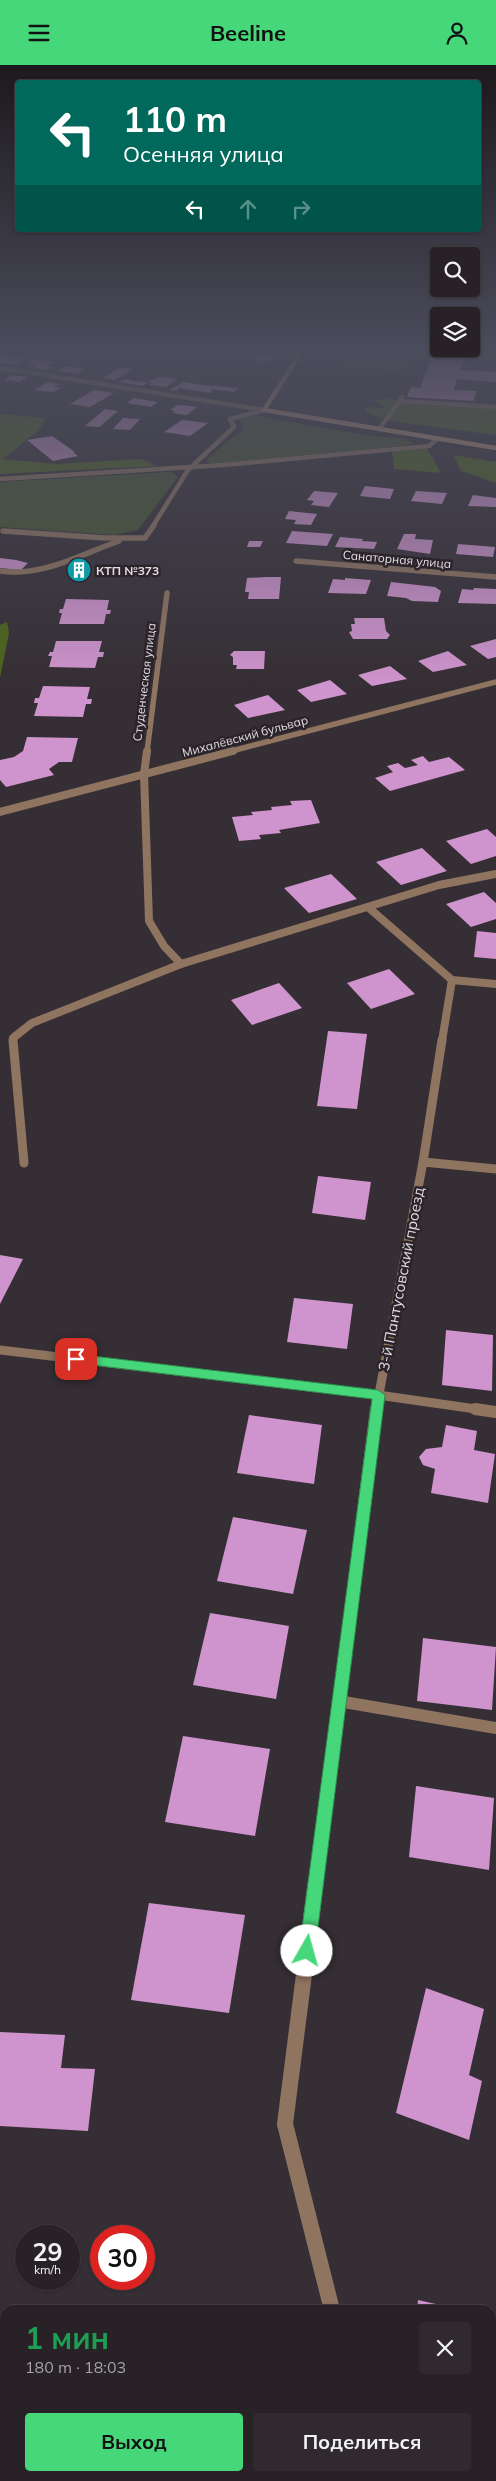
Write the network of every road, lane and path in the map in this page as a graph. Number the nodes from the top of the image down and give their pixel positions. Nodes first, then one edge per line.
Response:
1 (199, 461) edge
2 (269, 461) edge
3 (191, 468) junction
4 (0, 479) edge
5 (2, 531) dead end
6 (127, 539) junction
7 (296, 561) dead end
8 (0, 571) edge
9 (496, 577) edge
10 (167, 593) dead end
11 (496, 683) edge
12 (144, 774) junction
13 (0, 812) edge
14 (496, 874) edge
15 (369, 908) junction
16 (181, 964) junction
17 (452, 980) junction
18 (496, 984) edge
19 (423, 1162) junction
20 (24, 1163) dead end
21 (496, 1169) edge
22 (0, 1349) edge
23 (378, 1395) junction
24 (496, 1412) edge
25 (338, 1701) junction
26 (496, 1728) edge
27 (331, 2305) edge

1 - 3 street
2 - 3 street
3 - 4 street
3 - 6 street
5 - 6 street
6 - 8 street
7 - 9 street, Санаторная улица
10 - 12 street, Студенческая улица
11 - 12 street, Михалёвский бульвар
12 - 13 street, Михалёвский бульвар
12 - 16 street, Студенческая улица
14 - 15 street
15 - 16 street
15 - 17 street
16 - 20 street
17 - 18 street
17 - 19 street, 3-й Пантусовский проезд
19 - 21 street
19 - 23 street, 3-й Пантусовский проезд
22 - 23 street
23 - 24 street
23 - 25 street, 3-й Пантусовский проезд
25 - 26 street
25 - 27 street, 3-й Пантусовский проезд

